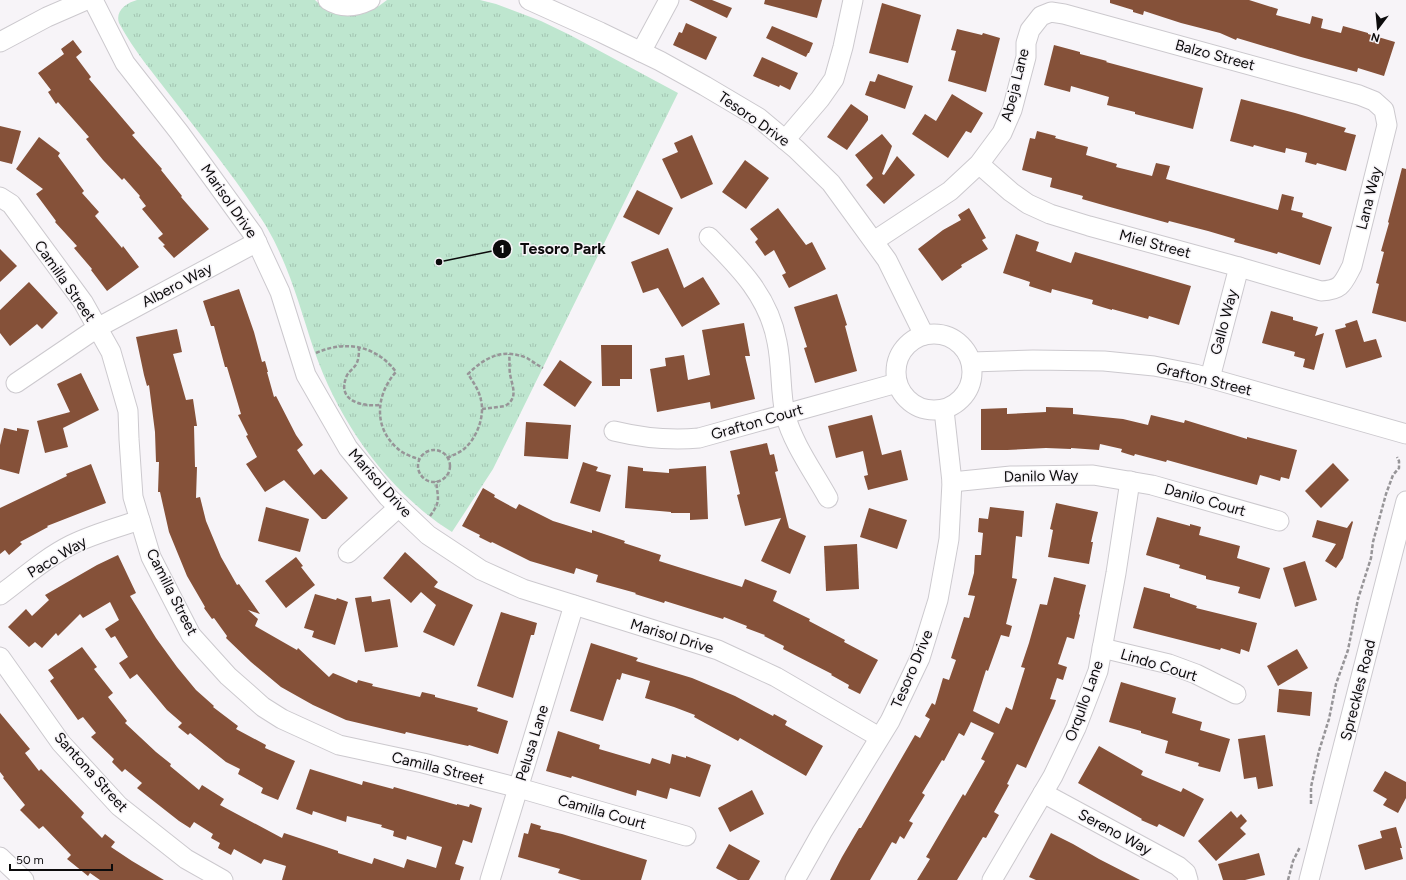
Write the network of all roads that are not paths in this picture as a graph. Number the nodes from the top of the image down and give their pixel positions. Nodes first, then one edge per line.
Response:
1 (86, 0) edge
2 (93, 0) edge
3 (328, 0) edge
4 (370, 0) edge
5 (529, 0) edge
6 (669, 0) edge
7 (853, 0) edge
8 (1041, 16) joint
9 (0, 42) edge
10 (641, 52) junction
11 (1384, 110) joint
12 (785, 140) junction
13 (979, 164) junction
14 (0, 197) edge
15 (709, 237) dead end
16 (874, 241) junction
17 (257, 242) junction
18 (1239, 267) junction
19 (1343, 283) joint
20 (97, 328) junction
21 (924, 335) junction
22 (972, 362) junction
23 (1210, 378) junction
24 (897, 382) junction
25 (16, 383) dead end
26 (944, 410) junction
27 (785, 414) junction
28 (614, 431) dead end
29 (1406, 434) edge
30 (1130, 481) junction
31 (952, 482) junction
32 (828, 498) dead end
33 (1406, 501) edge
34 (399, 507) junction
35 (140, 520) junction
36 (1279, 521) dead end
37 (348, 553) dead end
38 (0, 595) edge
39 (574, 605) junction
40 (1102, 648) junction
41 (0, 657) edge
42 (1236, 694) dead end
43 (879, 737) junction
44 (519, 788) junction
45 (1043, 793) junction
46 (686, 836) dead end
47 (0, 857) edge
48 (1187, 876) edge
49 (24, 880) edge
50 (223, 880) edge
51 (490, 880) edge
52 (795, 880) edge
53 (992, 880) edge
54 (1309, 880) edge

1 - 9 street
2 - 17 street, Marisol Drive
3 - 4 street
5 - 10 street, Tesoro Drive
6 - 10 street
7 - 12 street
8 - 11 street, Balzo Street
8 - 13 street, Abeja Lane
10 - 12 street, Tesoro Drive
11 - 19 street, Lana Way
12 - 16 street, Tesoro Drive
13 - 16 street, Abeja Lane
13 - 18 street, Miel Street
14 - 20 street, Camilla Street
15 - 27 street
16 - 21 street, Tesoro Drive
17 - 20 street, Albero Way
17 - 34 street, Marisol Drive
18 - 19 street, Miel Street
18 - 23 street, Gallo Way
20 - 25 street, Albero Way
20 - 35 street, Camilla Street
21 - 22 street
21 - 24 street
22 - 23 street, Grafton Street
22 - 26 street
23 - 29 street, Grafton Street
24 - 26 street
24 - 27 street, Grafton Court
26 - 31 street, Tesoro Drive
27 - 28 street, Grafton Court
27 - 32 street
30 - 31 street, Danilo Way
30 - 36 street, Danilo Court
30 - 40 street, Orqullo Lane
31 - 43 street, Tesoro Drive
33 - 54 street, Spreckles Road
34 - 37 street
34 - 39 street, Marisol Drive
35 - 38 street, Paco Way
35 - 44 street, Camilla Street
39 - 43 street, Marisol Drive
39 - 44 street, Pelusa Lane
40 - 42 street, Lindo Court
40 - 45 street, Orqullo Lane
41 - 50 street, Santona Street
43 - 52 street, Tesoro Drive
44 - 46 street, Camilla Court
44 - 51 street, Pelusa Lane
45 - 48 street, Sereno Way
45 - 53 street, Orqullo Lane
47 - 49 street

